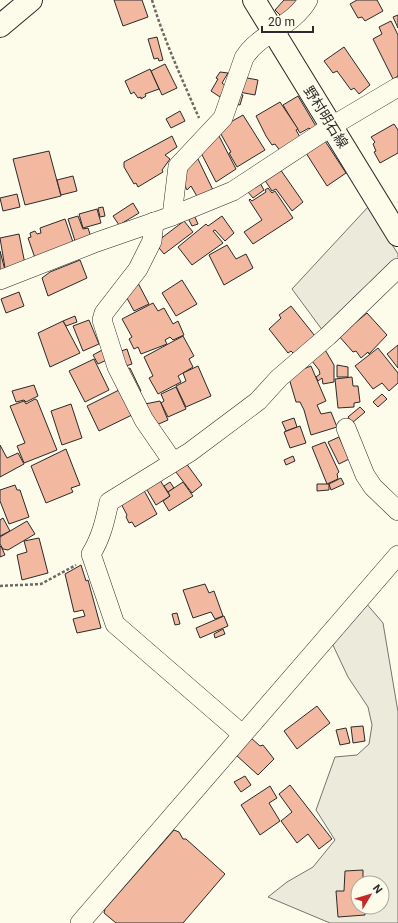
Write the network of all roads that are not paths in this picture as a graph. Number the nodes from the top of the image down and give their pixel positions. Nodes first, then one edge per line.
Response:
1 (31, 0) edge
2 (254, 0) edge
3 (308, 0) edge
4 (0, 26) edge
5 (274, 32) junction
6 (398, 87) edge
7 (332, 126) junction
8 (172, 216) junction
9 (154, 222) junction
10 (398, 235) edge
11 (398, 268) edge
12 (0, 280) edge
13 (346, 428) dead end
14 (173, 462) junction
15 (398, 511) edge
16 (398, 555) edge
17 (242, 734) junction
18 (80, 923) edge

1 - 4 main road
2 - 5 main road, 野村明石線
3 - 5 street
5 - 7 main road, 野村明石線
5 - 8 street
6 - 7 street
7 - 8 street
7 - 10 main road, 野村明石線
8 - 9 street
9 - 12 street
9 - 14 street
11 - 14 street
13 - 15 street
14 - 17 street
16 - 17 street
17 - 18 street

